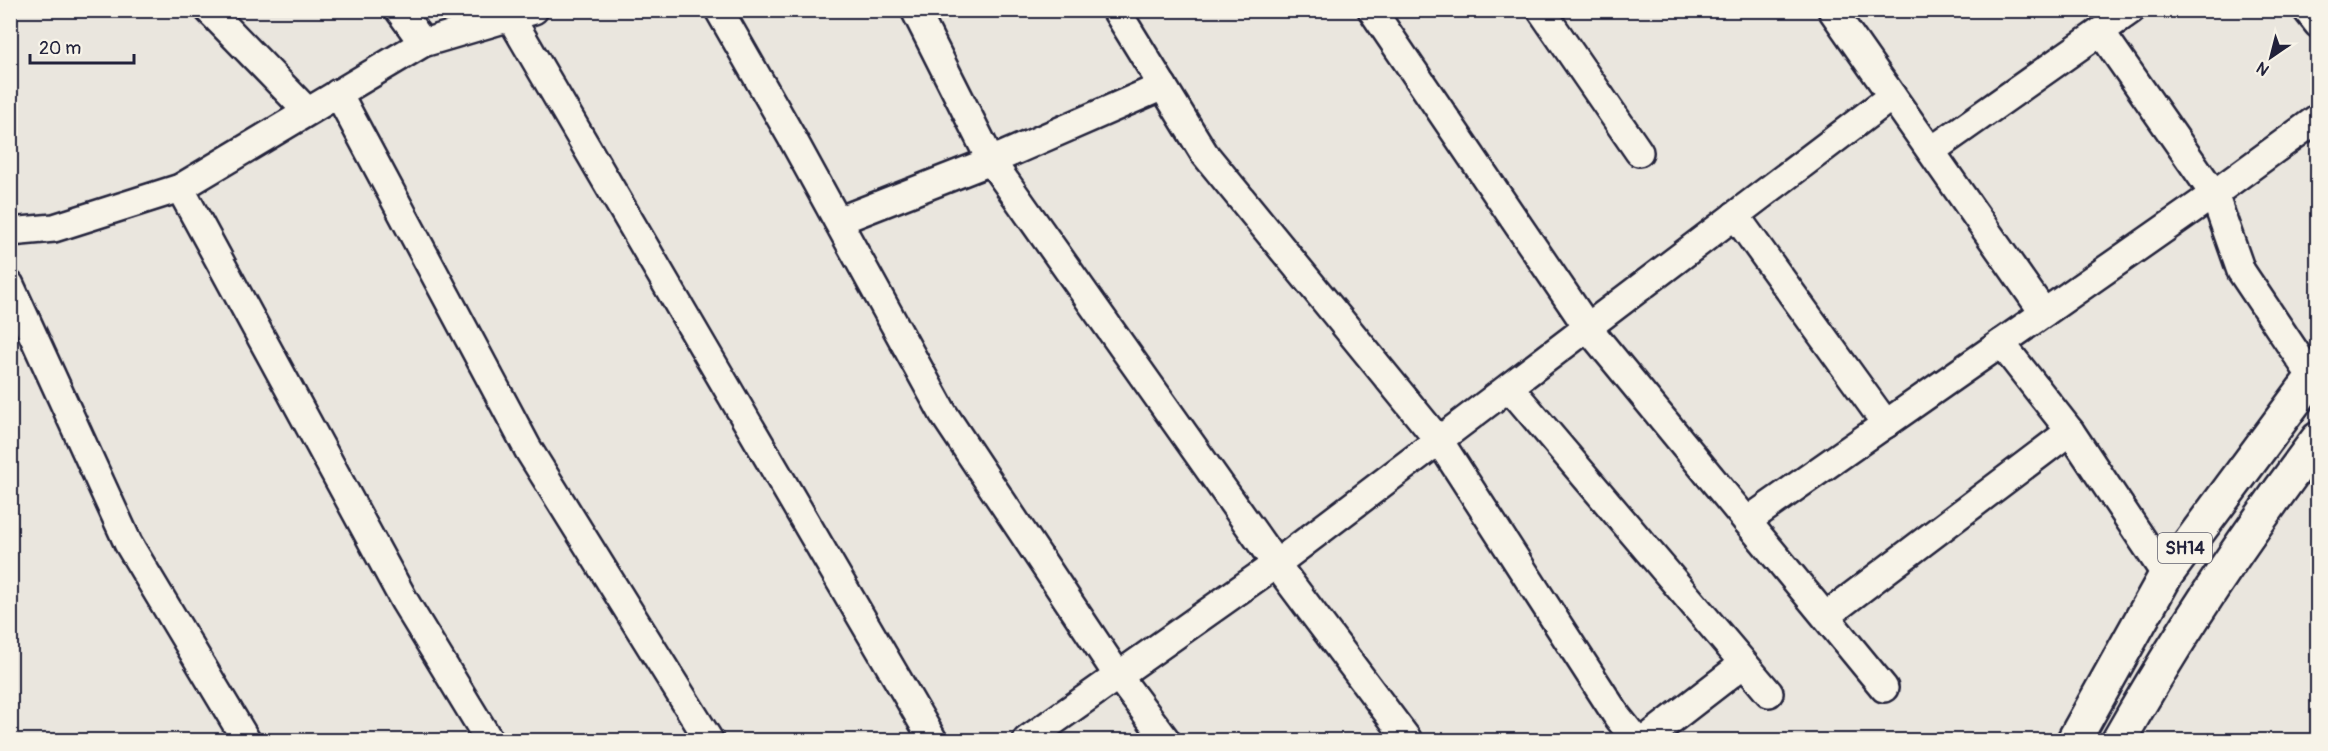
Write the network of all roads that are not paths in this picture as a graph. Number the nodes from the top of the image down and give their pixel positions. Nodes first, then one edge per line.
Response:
1 (209, 10) edge
2 (399, 10) edge
3 (719, 10) edge
4 (915, 10) edge
5 (1116, 10) edge
6 (1372, 10) edge
7 (1541, 10) edge
8 (1832, 10) edge
9 (2131, 10) edge
10 (2307, 10) edge
11 (522, 14) edge
12 (2318, 24) edge
13 (2101, 32) junction
14 (423, 43) junction
15 (1162, 86) junction
16 (338, 93) junction
17 (1892, 96) junction
18 (306, 111) junction
19 (2318, 118) edge
20 (1639, 152) dead end
21 (1931, 152) junction
22 (991, 161) junction
23 (180, 188) junction
24 (2214, 194) junction
25 (1735, 215) junction
26 (838, 221) junction
27 (12, 229) edge
28 (10, 285) edge
29 (2044, 313) junction
30 (1588, 328) junction
31 (2001, 343) junction
32 (2315, 373) edge
33 (1509, 388) junction
34 (1886, 423) junction
35 (2070, 430) junction
36 (2318, 439) edge
37 (1440, 442) junction
38 (1748, 520) junction
39 (1276, 564) junction
40 (2166, 575) junction
41 (1827, 615) junction
42 (1742, 665) junction
43 (1119, 677) junction
44 (1884, 688) dead end
45 (1768, 693) dead end
46 (246, 741) edge
47 (489, 741) edge
48 (709, 741) edge
49 (933, 741) edge
50 (1027, 741) edge
51 (1166, 741) edge
52 (1408, 741) edge
53 (1636, 741) edge
54 (1645, 741) edge
55 (2074, 741) edge
56 (2119, 741) edge

1 - 18 street
2 - 14 street
3 - 26 street
4 - 22 street
5 - 15 street
6 - 30 street
7 - 20 street
8 - 17 street
9 - 13 street
10 - 12 street
11 - 14 street
11 - 49 street
13 - 21 street
13 - 24 street
14 - 16 street
15 - 22 street
15 - 37 street
16 - 18 street
16 - 48 street
17 - 21 street
17 - 25 street
18 - 23 street
19 - 24 street
21 - 29 street
22 - 26 street
22 - 39 street
23 - 27 street
23 - 47 street
24 - 29 street
24 - 32 street
25 - 30 street
25 - 34 street
26 - 43 street
28 - 46 street
29 - 31 street
30 - 33 street
30 - 38 street
31 - 34 street
31 - 35 street
32 - 40 main road, SH14
33 - 37 street
33 - 42 street
34 - 38 street
35 - 40 street
35 - 41 street
36 - 56 main road, SH14
37 - 39 street
37 - 53 street
38 - 41 street
39 - 43 street
39 - 52 street
40 - 55 main road, SH14
41 - 44 street
42 - 45 street
42 - 54 street
43 - 50 street
43 - 51 street

